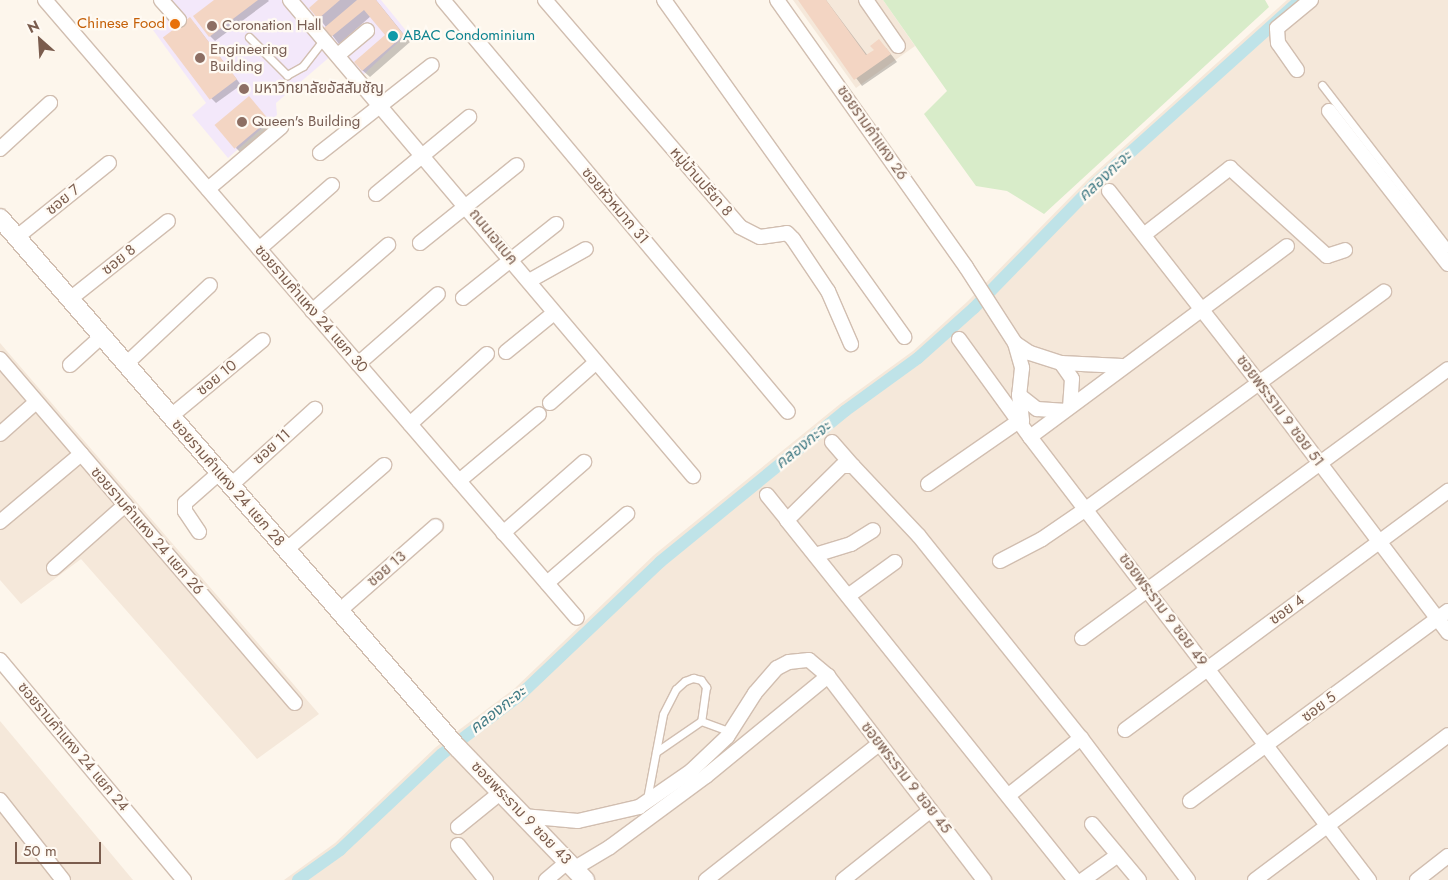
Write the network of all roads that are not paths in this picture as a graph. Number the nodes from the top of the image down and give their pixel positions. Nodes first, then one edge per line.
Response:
1 (44, 0) edge
2 (161, 0) edge
3 (291, 0) edge
4 (443, 0) edge
5 (545, 0) edge
6 (664, 0) edge
7 (777, 0) edge
8 (866, 0) edge
9 (1311, 0) edge
10 (178, 20) dead end
11 (367, 31) dead end
12 (249, 37) dead end
13 (324, 39) junction
14 (898, 46) dead end
15 (338, 55) junction
16 (432, 66) dead end
17 (1297, 70) dead end
18 (1322, 85) dead end
19 (50, 103) dead end
20 (381, 106) junction
21 (1329, 110) dead end
22 (469, 117) dead end
23 (281, 127) dead end
24 (0, 149) edge
25 (320, 153) dead end
26 (423, 155) junction
27 (109, 163) dead end
28 (517, 165) dead end
29 (332, 185) dead end
30 (208, 189) junction
31 (1108, 191) dead end
32 (376, 194) dead end
33 (467, 206) junction
34 (0, 218) edge
35 (168, 221) dead end
36 (556, 224) dead end
37 (1144, 234) junction
38 (17, 237) junction
39 (420, 243) dead end
40 (388, 245) dead end
41 (1287, 246) dead end
42 (1448, 248) edge
43 (259, 249) junction
44 (586, 249) dead end
45 (1345, 250) dead end
46 (510, 258) junction
47 (1448, 264) edge
48 (528, 281) junction
49 (210, 285) dead end
50 (1384, 292) dead end
51 (438, 294) dead end
52 (463, 298) dead end
53 (70, 299) junction
54 (1201, 308) junction
55 (312, 311) junction
56 (554, 313) junction
57 (102, 336) junction
58 (904, 338) dead end
59 (959, 339) dead end
60 (263, 340) dead end
61 (1015, 343) junction
62 (851, 344) dead end
63 (506, 352) dead end
64 (487, 354) dead end
65 (0, 359) edge
66 (595, 363) junction
67 (1061, 363) junction
68 (126, 364) junction
69 (358, 364) junction
70 (70, 365) dead end
71 (1122, 366) junction
72 (1448, 369) edge
73 (1260, 384) junction
74 (1019, 395) junction
75 (36, 402) junction
76 (550, 403) dead end
77 (314, 409) dead end
78 (1066, 409) junction
79 (788, 412) dead end
80 (539, 414) dead end
81 (171, 416) junction
82 (410, 424) junction
83 (1024, 428) junction
84 (0, 434) edge
85 (832, 442) dead end
86 (81, 454) junction
87 (584, 462) dead end
88 (1320, 463) junction
89 (384, 465) dead end
90 (854, 466) junction
91 (693, 476) dead end
92 (225, 479) junction
93 (458, 481) junction
94 (928, 484) dead end
95 (1448, 491) edge
96 (767, 494) dead end
97 (125, 505) junction
98 (1086, 509) junction
99 (627, 514) dead end
100 (786, 520) junction
101 (0, 522) edge
102 (436, 526) dead end
103 (874, 530) dead end
104 (199, 532) dead end
105 (504, 533) junction
106 (1379, 543) junction
107 (286, 550) junction
108 (815, 554) junction
109 (1000, 561) dead end
110 (895, 562) dead end
111 (54, 568) dead end
112 (547, 583) junction
113 (1148, 589) junction
114 (848, 596) junction
115 (338, 612) junction
116 (1443, 615) edge
117 (577, 618) dead end
118 (1448, 633) edge
119 (1082, 638) dead end
120 (0, 660) edge
121 (1207, 668) junction
122 (828, 676) junction
123 (295, 703) dead end
124 (701, 721) junction
125 (1126, 730) dead end
126 (731, 732) junction
127 (1448, 735) edge
128 (1081, 738) junction
129 (744, 744) junction
130 (879, 744) junction
131 (457, 746) joint
132 (1266, 746) junction
133 (656, 752) junction
134 (500, 793) junction
135 (1009, 795) junction
136 (0, 800) edge
137 (1190, 801) dead end
138 (647, 802) junction
139 (931, 810) junction
140 (620, 814) junction
141 (522, 816) junction
142 (1092, 824) dead end
143 (1327, 826) junction
144 (458, 827) dead end
145 (632, 830) junction
146 (458, 845) dead end
147 (1118, 855) junction
148 (1448, 856) edge
149 (576, 870) edge
150 (982, 879) edge
151 (63, 880) edge
152 (184, 880) edge
153 (486, 880) edge
154 (546, 880) edge
155 (706, 880) edge
156 (843, 880) edge
157 (1075, 880) edge
158 (1083, 880) edge
159 (1139, 880) edge
160 (1188, 880) edge
161 (1255, 880) edge
162 (1369, 880) edge
163 (1417, 880) edge

1 - 30 street, ซอยรามคำแหง 24 แยก 30
2 - 10 street
3 - 13 street, ถนนเอแบค
4 - 79 street, ซอยหัวหมาก 31
5 - 62 street, หมู่บ้านปรีชา 8
6 - 58 street
7 - 61 street, ซอยรามคำแหง 26
8 - 14 street
9 - 17 street
11 - 15 street
12 - 13 lane
13 - 15 street, ถนนเอแบค
15 - 20 street, ถนนเอแบค
16 - 20 street
18 - 42 lane
19 - 24 street
20 - 25 street
20 - 26 street, ถนนเอแบค
21 - 47 street
22 - 26 street
23 - 30 street
26 - 32 street
26 - 33 street, ถนนเอแบค
27 - 38 street, ซอย 7
28 - 33 street
29 - 43 street
30 - 43 street, ซอยรามคำแหง 24 แยก 30
31 - 37 street, ซอยพระราม 9 ซอย 51
33 - 39 street
33 - 46 street, ถนนเอแบค
34 - 38 street, ซอยรามคำแหง 24 แยก 28
35 - 53 street, ซอย 8
36 - 46 street
37 - 45 street
37 - 54 street, ซอยพระราม 9 ซอย 51
38 - 53 street, ซอยรามคำแหง 24 แยก 28
40 - 55 street
41 - 54 street
43 - 55 street, ซอยรามคำแหง 24 แยก 30
44 - 48 street
46 - 48 street, ถนนเอแบค
46 - 52 street
48 - 56 street, ถนนเอแบค
49 - 68 street
50 - 73 street
51 - 69 street
53 - 57 street, ซอยรามคำแหง 24 แยก 28
54 - 71 street
54 - 73 street, ซอยพระราม 9 ซอย 51
55 - 69 street, ซอยรามคำแหง 24 แยก 30
56 - 63 street
56 - 66 street, ถนนเอแบค
57 - 68 street, ซอยรามคำแหง 24 แยก 28
57 - 70 street
59 - 83 street, ซอยพระราม 9 ซอย 49
60 - 81 street, ซอย 10
61 - 67 street
61 - 74 street, ซอยรามคำแหง 26
64 - 82 street
65 - 75 street, ซอยรามคำแหง 24 แยก 26
66 - 76 street
66 - 91 street, ถนนเอแบค
67 - 71 street
67 - 78 street
68 - 81 street, ซอยรามคำแหง 24 แยก 28
69 - 82 street, ซอยรามคำแหง 24 แยก 30
71 - 78 street
72 - 88 street
73 - 88 street, ซอยพระราม 9 ซอย 51
73 - 98 street
74 - 78 street
74 - 83 street, ซอยรามคำแหง 26
75 - 84 street
75 - 86 street, ซอยรามคำแหง 24 แยก 26
77 - 92 street, ซอย 11
78 - 83 street
80 - 93 street
81 - 92 street, ซอยรามคำแหง 24 แยก 28
82 - 93 street, ซอยรามคำแหง 24 แยก 30
83 - 94 street
83 - 98 street, ซอยพระราม 9 ซอย 49
85 - 90 street
86 - 97 street, ซอยรามคำแหง 24 แยก 26
86 - 101 street
87 - 105 street
88 - 106 street, ซอยพระราม 9 ซอย 51
88 - 113 street
89 - 107 street
90 - 100 street
90 - 128 street
92 - 104 street, ซอย 11
92 - 107 street, ซอยรามคำแหง 24 แยก 28
93 - 105 street, ซอยรามคำแหง 24 แยก 30
95 - 106 street, ซอย 4
96 - 100 street
97 - 111 street
97 - 123 street, ซอยรามคำแหง 24 แยก 26
98 - 109 street
98 - 113 street, ซอยพระราม 9 ซอย 49
99 - 112 street
100 - 108 street
102 - 115 street, ซอย 13
103 - 108 street
105 - 112 street, ซอยรามคำแหง 24 แยก 30
106 - 116 street, ซอยพระราม 9 ซอย 51
106 - 121 street, ซอย 4
107 - 115 street, ซอยรามคำแหง 24 แยก 28
108 - 114 street
110 - 114 street
112 - 117 street, ซอยรามคำแหง 24 แยก 30
113 - 119 street
113 - 121 street, ซอยพระราม 9 ซอย 49
114 - 135 street
115 - 131 street, ซอยรามคำแหง 24 แยก 28
116 - 118 street, ซอยพระราม 9 ซอย 51
116 - 132 street, ซอย 5
120 - 152 street, ซอยรามคำแหง 24 แยก 24
121 - 125 street, ซอย 4
121 - 132 street, ซอยพระราม 9 ซอย 49
122 - 126 street, ซอยพระราม 9 ซอย 45
122 - 129 street
122 - 130 street, ซอยพระราม 9 ซอย 45
124 - 126 lane
124 - 133 lane
124 - 133 lane
126 - 129 street
126 - 138 street
127 - 143 street
128 - 135 street
128 - 160 street
129 - 145 street
130 - 139 street, ซอยพระราม 9 ซอย 45
130 - 155 street
131 - 134 street, ซอยพระราม 9 ซอย 43
132 - 137 street, ซอย 5
132 - 143 street, ซอยพระราม 9 ซอย 49
133 - 138 lane
134 - 141 street, ซอยพระราม 9 ซอย 43
134 - 144 street
135 - 157 street
136 - 151 street
138 - 140 street
139 - 150 street, ซอยพระราม 9 ซอย 45
139 - 156 street
140 - 141 street
140 - 145 street
141 - 149 street, ซอยพระราม 9 ซอย 43
142 - 147 street
143 - 161 street
143 - 162 street, ซอยพระราม 9 ซอย 49
145 - 149 street
146 - 153 street
147 - 158 street
147 - 159 street
148 - 163 street
149 - 154 street

